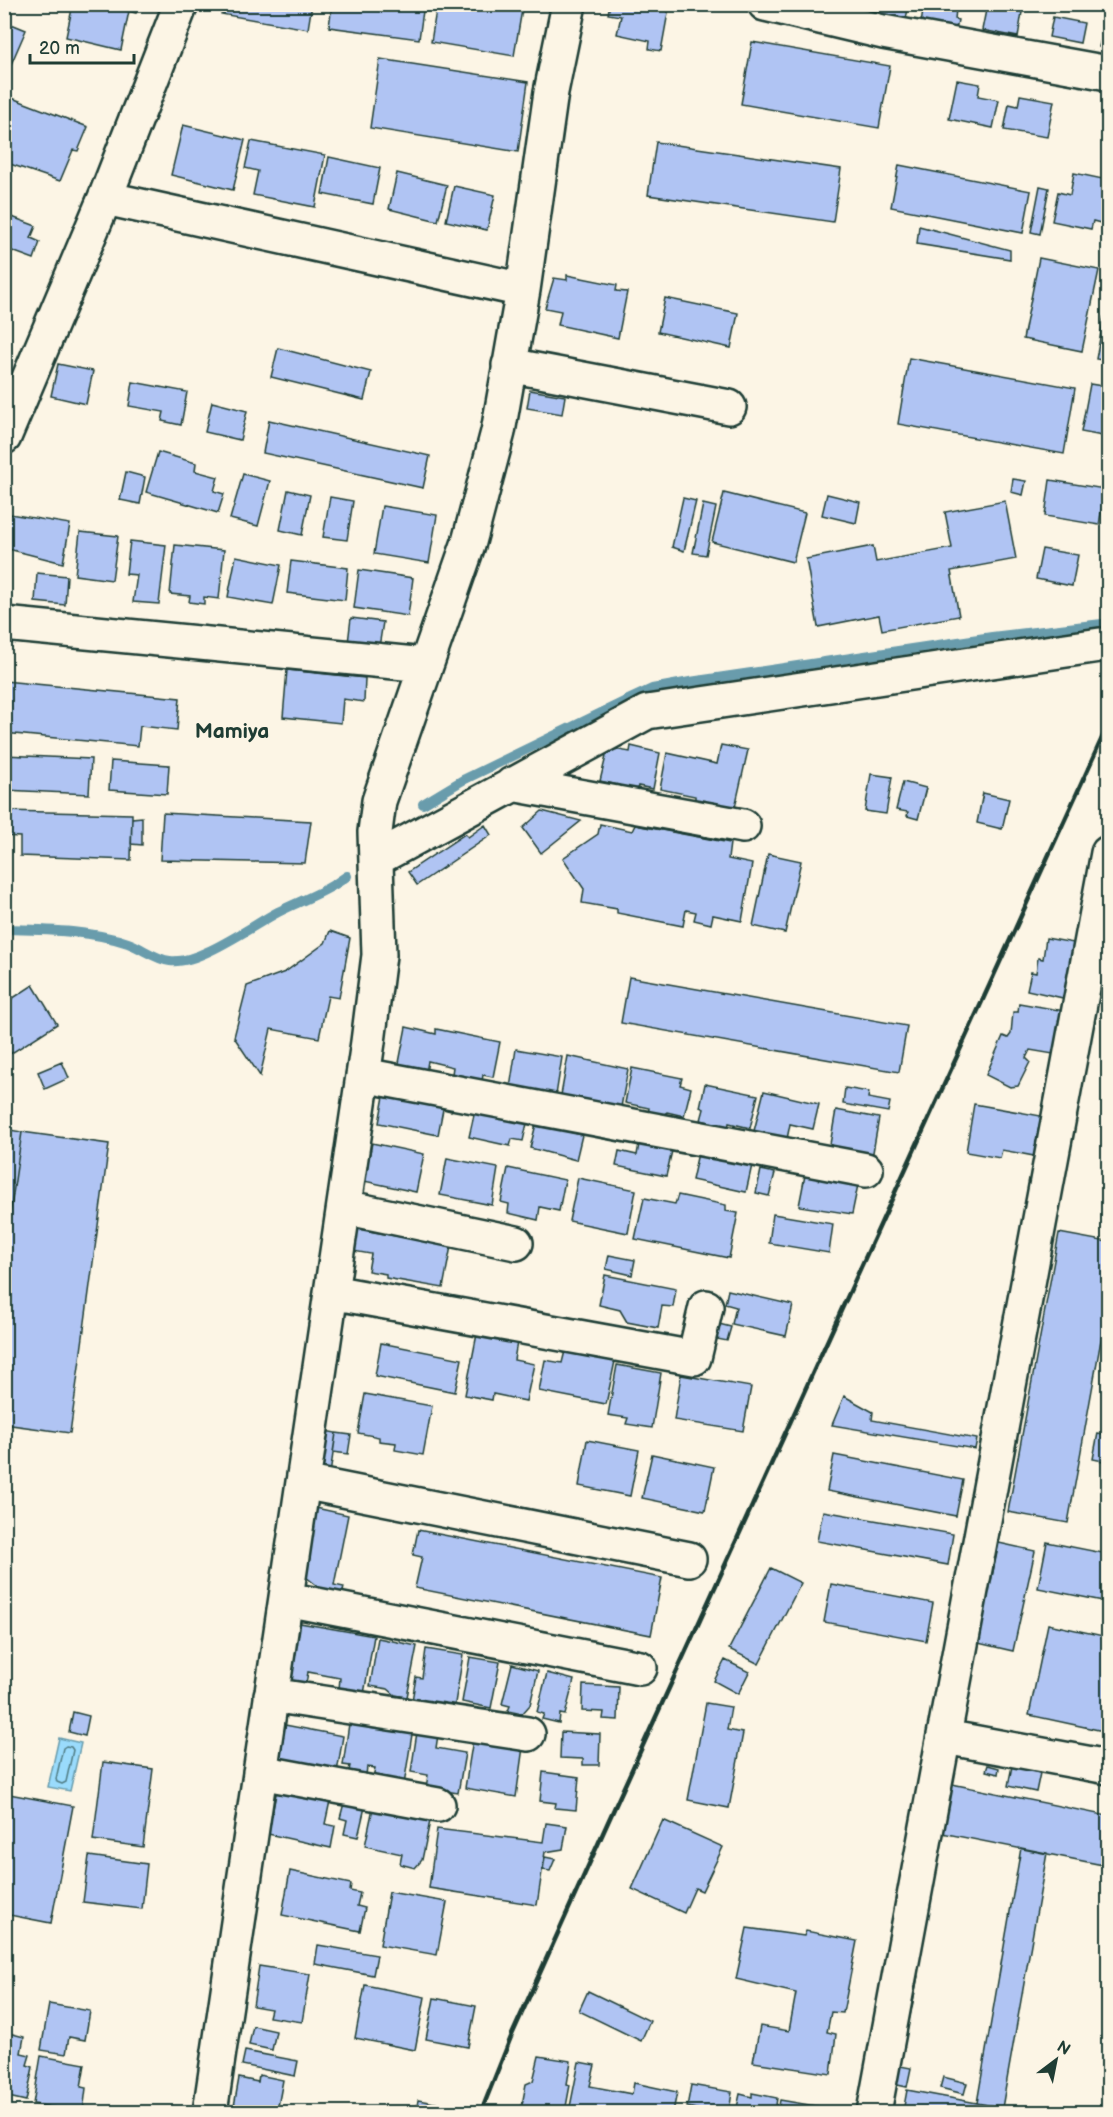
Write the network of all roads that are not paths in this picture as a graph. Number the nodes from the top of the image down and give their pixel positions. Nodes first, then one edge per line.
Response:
1 (182, 4) edge
2 (569, 4) edge
3 (765, 4) edge
4 (1108, 73) edge
5 (105, 198) junction
6 (523, 290) junction
7 (510, 365) junction
8 (729, 407) dead end
9 (8, 418) edge
10 (4, 624) edge
11 (1100, 645) dead end
12 (425, 665) junction
13 (512, 784) junction
14 (743, 826) dead end
15 (1108, 853) edge
16 (376, 859) junction
17 (363, 1075) junction
18 (866, 1170) dead end
19 (344, 1207) junction
20 (516, 1243) dead end
21 (331, 1292) junction
22 (706, 1307) dead end
23 (303, 1482) junction
24 (689, 1559) dead end
25 (286, 1599) junction
26 (640, 1668) dead end
27 (272, 1695) junction
28 (528, 1734) dead end
29 (945, 1737) junction
30 (1108, 1767) edge
31 (260, 1772) junction
32 (438, 1805) dead end
33 (210, 2112) edge
34 (874, 2112) edge

1 - 5 street
2 - 6 street
3 - 4 street
5 - 6 street
5 - 9 street
6 - 7 street
7 - 8 street
7 - 12 street
10 - 12 street
11 - 13 street
12 - 16 street
13 - 14 street
13 - 16 street
15 - 29 street
16 - 17 street
17 - 18 street
17 - 19 street
19 - 20 street
19 - 21 street
21 - 22 street
21 - 23 street
23 - 24 street
23 - 25 street
25 - 26 street
25 - 27 street
27 - 28 street
27 - 31 street
29 - 30 street
29 - 34 street
31 - 32 street
31 - 33 street

